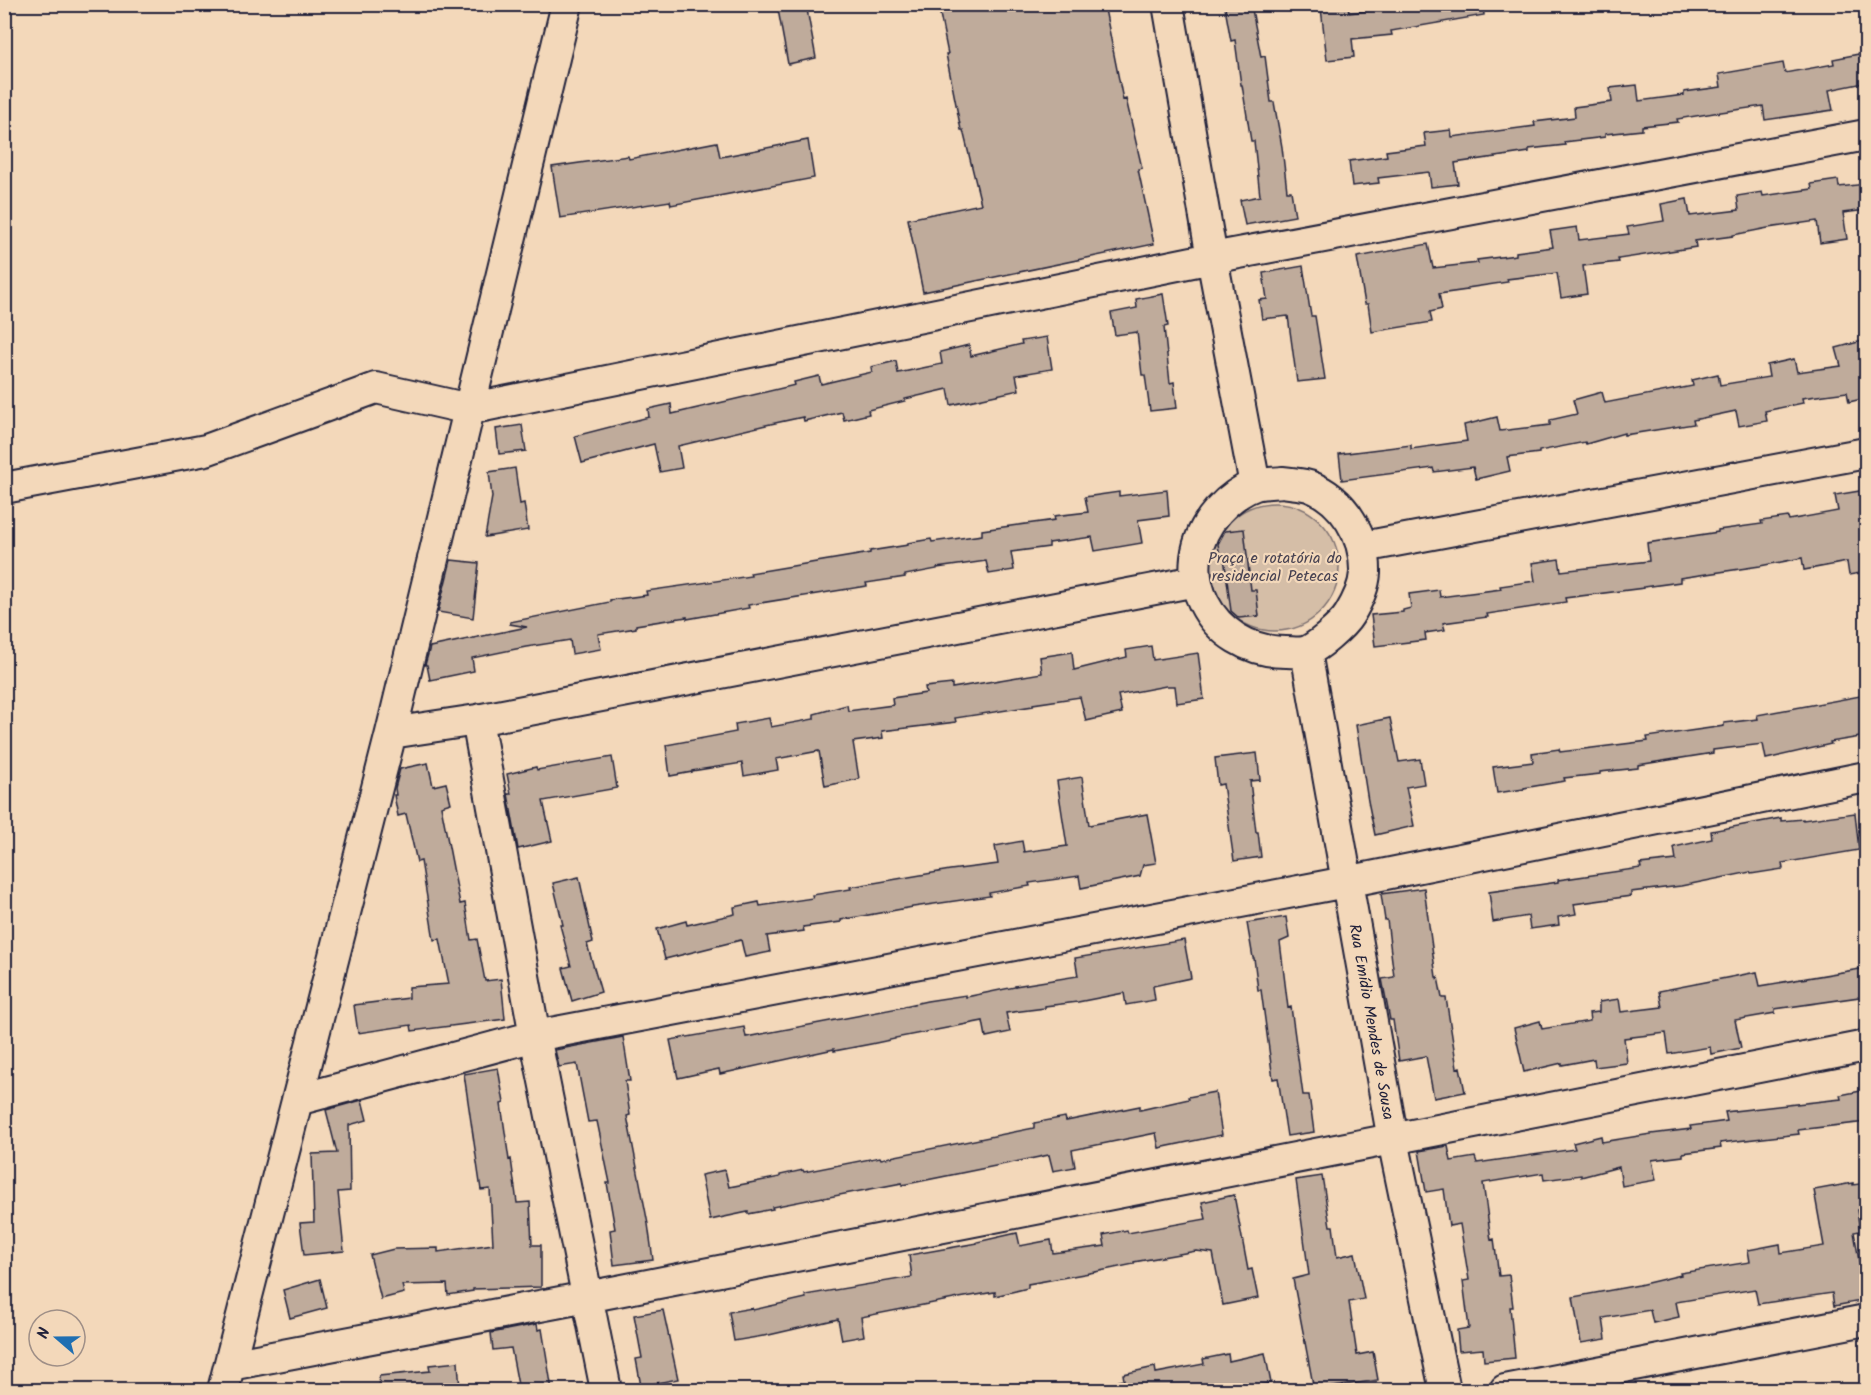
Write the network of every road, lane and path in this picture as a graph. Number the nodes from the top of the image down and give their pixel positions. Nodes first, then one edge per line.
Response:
1 (567, 4) edge
2 (1168, 4) edge
3 (1866, 135) edge
4 (1212, 258) junction
5 (469, 410) junction
6 (1866, 453) edge
7 (1255, 485) junction
8 (4, 488) edge
9 (1363, 547) junction
10 (1197, 581) junction
11 (1306, 652) junction
12 (477, 720) junction
13 (391, 733) junction
14 (1866, 777) edge
15 (1346, 882) junction
16 (535, 1036) junction
17 (1866, 1046) edge
18 (297, 1100) junction
19 (1393, 1140) junction
20 (587, 1297) junction
21 (1866, 1320) edge
22 (226, 1378) edge
23 (606, 1390) edge
24 (1445, 1390) edge
25 (1505, 1390) edge

1 - 5 street
2 - 4 street
3 - 4 street
4 - 5 street
4 - 7 street
5 - 8 street
5 - 13 street
6 - 9 street
7 - 9 street
7 - 10 street
9 - 11 street
10 - 11 street
10 - 12 street
11 - 15 street, Rua Emídio Mendes de Sousa
12 - 13 street
12 - 16 street
13 - 18 street
14 - 15 street
15 - 16 street
15 - 19 street, Rua Emídio Mendes de Sousa
16 - 18 street
16 - 20 street
17 - 19 street
18 - 22 street
19 - 20 street
19 - 24 street, Rua Emídio Mendes de Sousa
20 - 22 street
20 - 23 street
21 - 25 street

